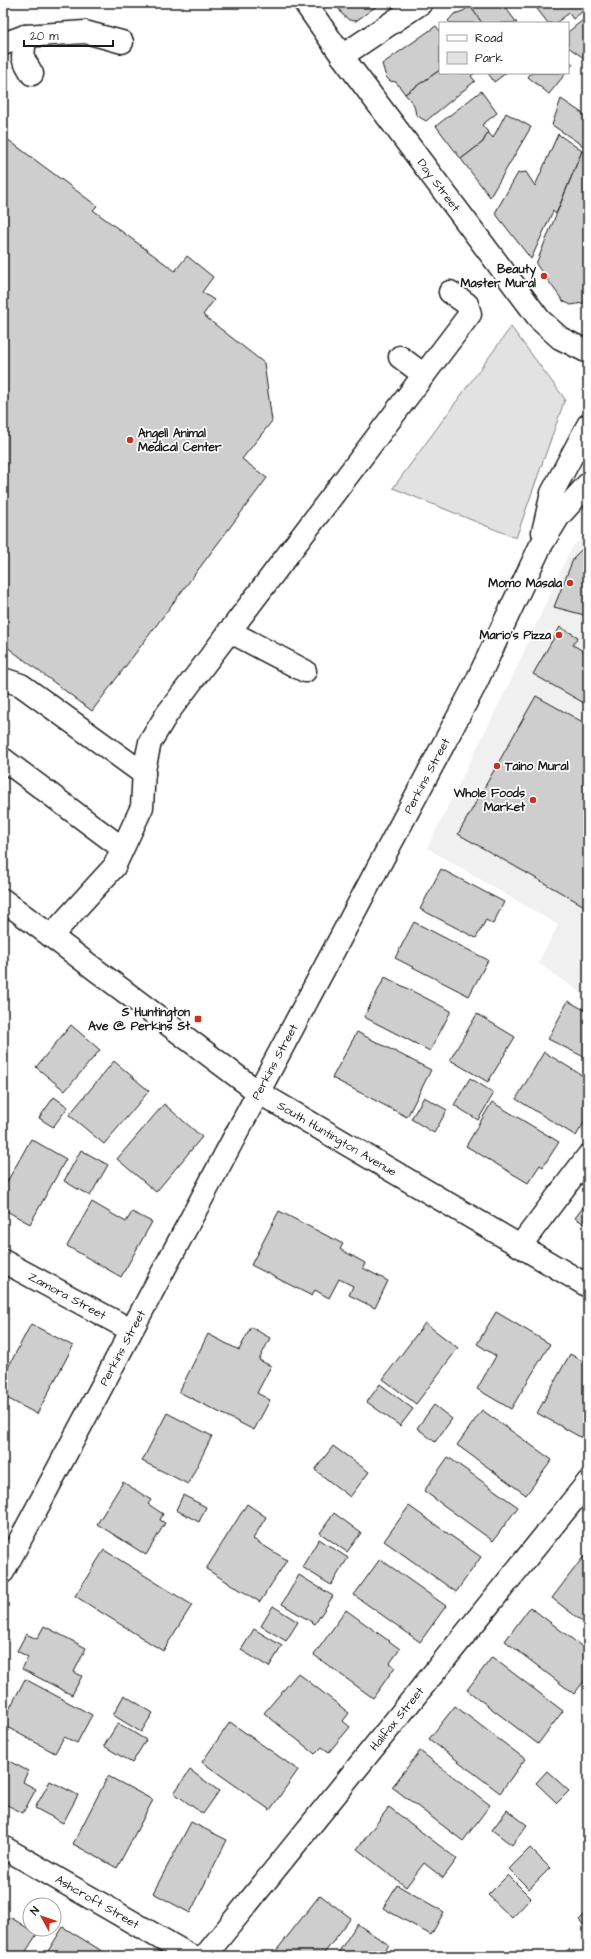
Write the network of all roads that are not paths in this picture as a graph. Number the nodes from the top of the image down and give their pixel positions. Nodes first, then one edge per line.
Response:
1 (305, 3) edge
2 (421, 3) edge
3 (25, 36) junction
4 (122, 42) dead end
5 (3, 44) edge
6 (342, 56) junction
7 (32, 74) dead end
8 (450, 292) dead end
9 (588, 352) edge
10 (400, 356) dead end
11 (424, 375) junction
12 (588, 425) edge
13 (588, 484) edge
14 (540, 547) junction
15 (230, 631) junction
16 (305, 671) dead end
17 (3, 679) edge
18 (3, 759) edge
19 (144, 774) junction
20 (122, 848) junction
21 (3, 900) edge
22 (51, 936) junction
23 (258, 1092) junction
24 (588, 1156) edge
25 (520, 1246) junction
26 (3, 1261) edge
27 (588, 1286) edge
28 (131, 1330) junction
29 (588, 1482) edge
30 (3, 1572) edge
31 (3, 1847) edge
32 (191, 1956) edge
33 (205, 1956) edge

1 - 6 main road, Day Street
2 - 6 main road
3 - 4 main road
3 - 5 main road
3 - 7 main road
6 - 9 main road, Day Street
8 - 11 main road
10 - 11 main road
11 - 15 main road
12 - 14 main road, Perkins Street
13 - 14 main road, Perkins Street
14 - 23 main road, Perkins Street
15 - 16 main road
15 - 19 main road
17 - 19 main road
18 - 20 main road
19 - 20 main road
20 - 22 main road
21 - 22 main road, South Huntington Avenue
22 - 23 main road, South Huntington Avenue
23 - 25 main road, South Huntington Avenue
23 - 28 main road, Perkins Street
24 - 25 main road
25 - 27 main road, South Huntington Avenue
26 - 28 main road, Zamora Street
28 - 30 main road, Perkins Street
29 - 33 main road, Halifax Street
31 - 32 main road, Ashcroft Street

